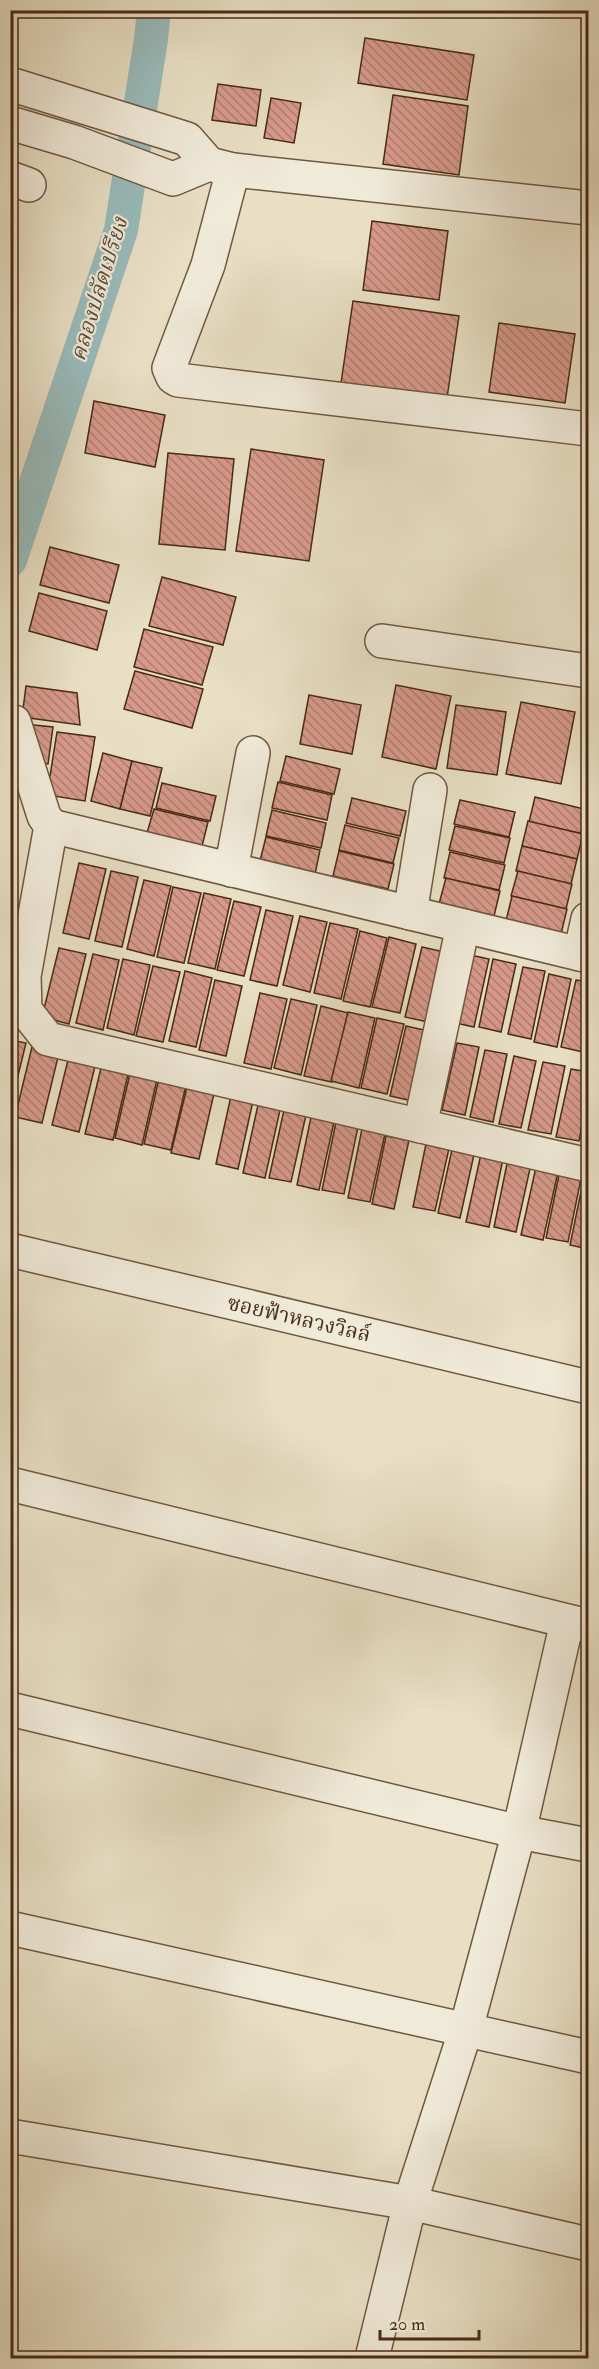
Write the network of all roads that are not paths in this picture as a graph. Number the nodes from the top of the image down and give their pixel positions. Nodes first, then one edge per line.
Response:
1 (10, 84) edge
2 (10, 123) edge
3 (221, 167) junction
4 (588, 208) edge
5 (588, 429) edge
6 (382, 641) dead end
7 (588, 671) edge
8 (12, 721) edge
9 (253, 753) dead end
10 (430, 790) dead end
11 (51, 826) junction
12 (231, 870) junction
13 (410, 913) junction
14 (588, 919) edge
15 (463, 926) junction
16 (584, 955) edge
17 (420, 1126) junction
18 (588, 1165) edge
19 (10, 1250) edge
20 (588, 1387) edge
21 (10, 1484) edge
22 (578, 1624) edge
23 (10, 1709) edge
24 (519, 1832) junction
25 (588, 1845) edge
26 (10, 1928) edge
27 (466, 2030) junction
28 (588, 2057) edge
29 (10, 2136) edge
30 (410, 2203) junction
31 (588, 2244) edge
32 (372, 2358) edge

1 - 3 street
2 - 3 street
3 - 4 street
3 - 5 street
6 - 7 street
8 - 11 street
9 - 12 street
10 - 13 street
11 - 12 street
11 - 17 street
12 - 13 street
13 - 15 street
14 - 16 street
15 - 16 street
15 - 17 street
17 - 18 street
19 - 20 street, ซอยฟ้าหลวงวิลล์
21 - 22 street
22 - 24 street
23 - 24 street
24 - 25 street
24 - 27 street
26 - 27 street
27 - 28 street
27 - 30 street
29 - 30 street
30 - 31 street
30 - 32 street

